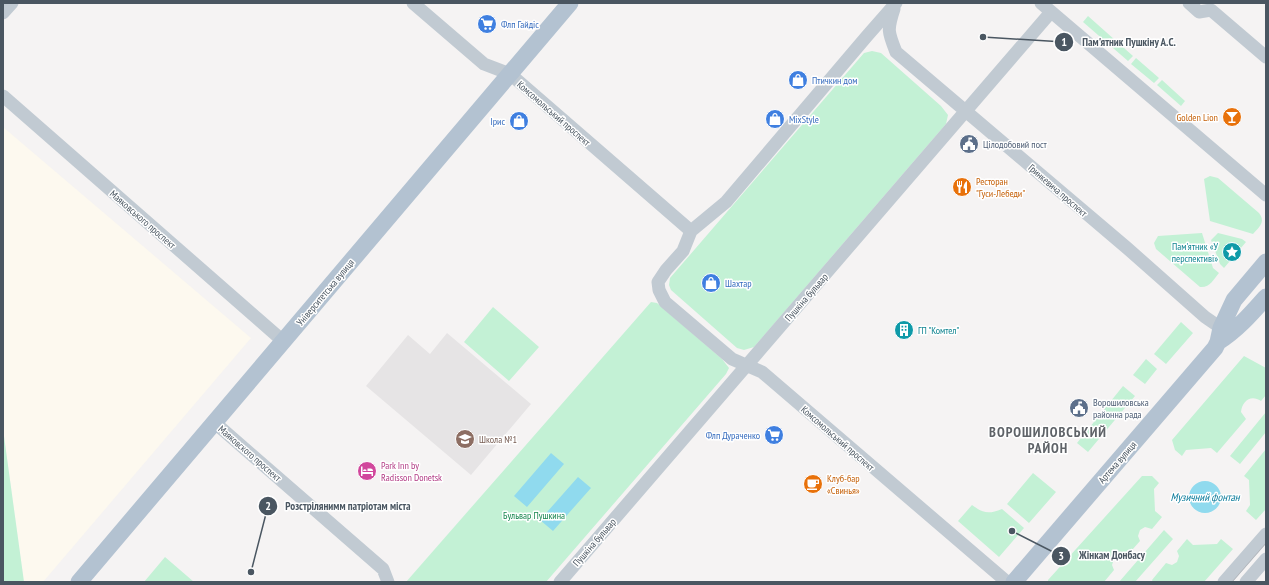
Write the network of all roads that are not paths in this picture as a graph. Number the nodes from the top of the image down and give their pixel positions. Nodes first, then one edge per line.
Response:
1 (12, 3) edge
2 (413, 3) edge
3 (570, 3) edge
4 (896, 3) edge
5 (1041, 3) edge
6 (1189, 3) edge
7 (1051, 12) junction
8 (3, 13) edge
9 (1266, 56) edge
10 (510, 74) junction
11 (3, 96) edge
12 (966, 112) junction
13 (1266, 195) edge
14 (691, 231) junction
15 (1266, 262) edge
16 (1266, 296) edge
17 (1220, 335) junction
18 (283, 341) junction
19 (747, 366) junction
20 (214, 422) junction
21 (1266, 534) edge
22 (1266, 559) edge
23 (79, 582) edge
24 (388, 582) edge
25 (560, 582) edge
26 (1007, 582) edge
27 (1014, 582) edge
28 (1224, 582) edge
29 (1246, 582) edge

1 - 8 street
2 - 10 street, Комсомольський проспект
3 - 10 main road, Університетська вулиця
4 - 12 street, Гринкевича проспект
4 - 14 street
5 - 7 street
6 - 9 street
7 - 12 street, Пушкіна бульвар
7 - 13 street
10 - 14 street, Комсомольський проспект
10 - 18 main road, Університетська вулиця
11 - 18 street, Маяковського проспект
12 - 17 street, Гринкевича проспект
12 - 19 street, Пушкіна бульвар
14 - 19 street, Комсомольський проспект
15 - 17 main road, Артема вулиця
16 - 17 main road, Артема вулиця
17 - 27 main road, Артема вулиця
18 - 20 main road, Університетська вулиця
19 - 25 street, Пушкіна бульвар
19 - 26 street, Комсомольський проспект
20 - 23 main road, Університетська вулиця
20 - 24 street, Маяковского проспект
21 - 28 street
22 - 29 street

